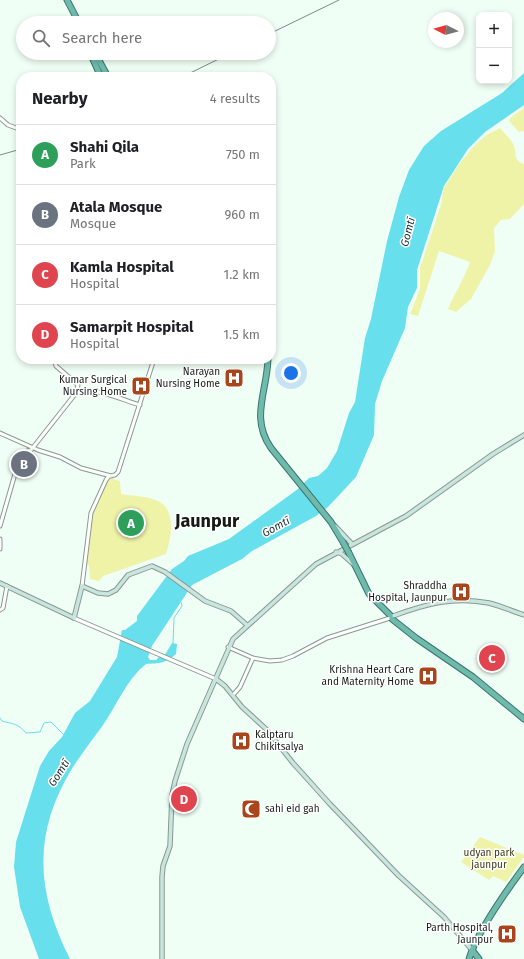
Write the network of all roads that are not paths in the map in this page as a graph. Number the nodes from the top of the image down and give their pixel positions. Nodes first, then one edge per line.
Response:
1 (67, 0) edge
2 (75, 16) edge
3 (93, 60) edge
4 (99, 60) edge
5 (99, 72) edge
6 (105, 72) edge
7 (0, 118) edge
8 (16, 128) edge
9 (57, 364) edge
10 (152, 364) edge
11 (267, 364) edge
12 (76, 393) junction
13 (140, 405) junction
14 (0, 433) edge
15 (524, 435) edge
16 (32, 448) junction
17 (111, 476) junction
18 (332, 524) junction
19 (0, 526) edge
20 (0, 539) edge
21 (356, 542) junction
22 (0, 549) edge
23 (336, 552) junction
24 (354, 565) junction
25 (0, 583) edge
26 (7, 586) junction
27 (82, 586) junction
28 (0, 610) edge
29 (524, 615) edge
30 (391, 617) junction
31 (74, 618) junction
32 (247, 625) junction
33 (228, 647) junction
34 (252, 658) junction
35 (216, 679) junction
36 (233, 695) junction
37 (524, 719) edge
38 (524, 866) edge
39 (472, 950) junction
40 (162, 959) edge
41 (469, 959) edge
42 (479, 959) edge

1 - 2 highway
3 - 5 highway
4 - 6 highway
7 - 8 street
9 - 12 street
10 - 13 street
11 - 18 highway
12 - 13 street
12 - 16 street
13 - 17 street
14 - 16 street
15 - 21 main road
16 - 17 street
16 - 19 street
17 - 27 street
18 - 21 main road
18 - 24 highway, bridge
20 - 22 street
21 - 23 main road
23 - 24 main road
23 - 32 main road
24 - 30 highway
25 - 26 main road
26 - 28 street
26 - 31 main road
27 - 31 main road
27 - 32 main road
29 - 30 main road
30 - 34 street
30 - 37 highway
31 - 35 street
32 - 33 main road
33 - 34 street
33 - 35 main road
34 - 36 street
35 - 36 main road
35 - 40 main road
36 - 39 main road
38 - 39 highway
39 - 41 highway
39 - 42 highway

